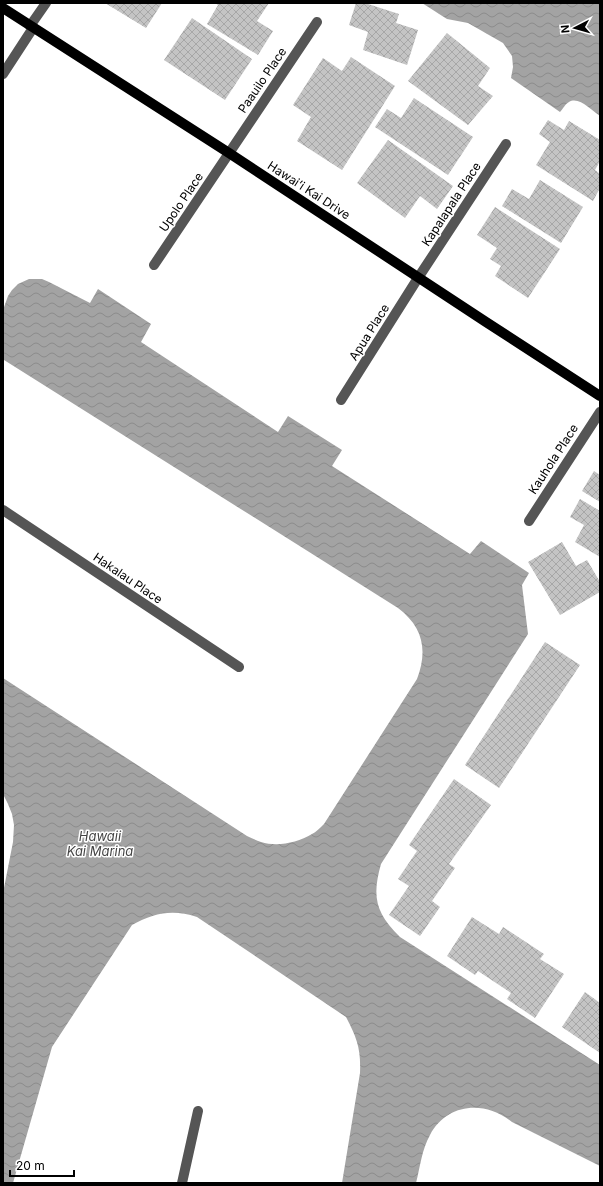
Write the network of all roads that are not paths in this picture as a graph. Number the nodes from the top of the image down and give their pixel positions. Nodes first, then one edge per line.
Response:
1 (46, 3) edge
2 (3, 8) edge
3 (317, 22) dead end
4 (32, 27) junction
5 (3, 74) edge
6 (506, 144) dead end
7 (229, 153) junction
8 (154, 265) dead end
9 (418, 278) junction
10 (600, 396) edge
11 (341, 400) dead end
12 (600, 412) edge
13 (3, 510) edge
14 (529, 521) dead end
15 (239, 667) dead end
16 (198, 1110) dead end
17 (182, 1183) edge

1 - 4 street
2 - 4 main road, Hawai’i Kai Drive
3 - 7 street, Paauilo Place
4 - 5 street
4 - 7 main road, Hawai’i Kai Drive
6 - 9 street, Kapalapala Place
7 - 8 street, Upolo Place
7 - 9 main road, Hawai’i Kai Drive
9 - 10 main road, Hawai’i Kai Drive
9 - 11 street, Apua Place
12 - 14 street, Kauhola Place
13 - 15 street, Hakalau Place
16 - 17 street

